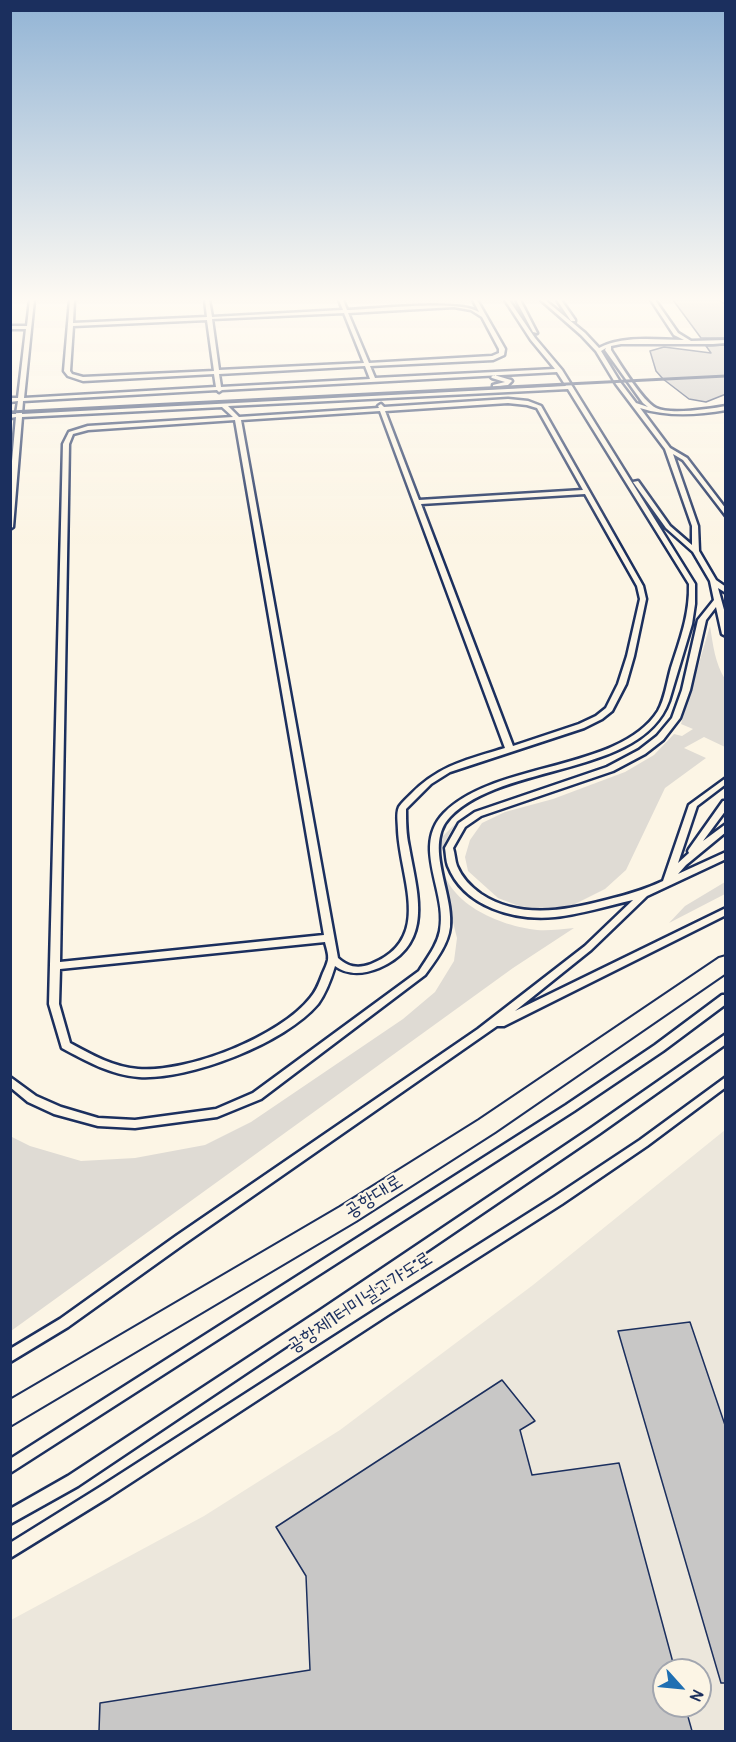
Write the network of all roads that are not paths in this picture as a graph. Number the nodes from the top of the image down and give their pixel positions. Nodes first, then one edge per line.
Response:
1 (22, 381) edge
2 (218, 381) edge
3 (353, 381) edge
4 (509, 381) edge
5 (566, 381) edge
6 (619, 381) edge
7 (630, 381) edge
8 (569, 387) junction
9 (219, 390) junction
10 (469, 391) junction
11 (377, 396) junction
12 (10, 400) edge
13 (20, 400) junction
14 (222, 404) junction
15 (635, 405) junction
16 (726, 408) edge
17 (382, 409) junction
18 (656, 410) junction
19 (10, 416) edge
20 (19, 416) junction
21 (238, 419) junction
22 (668, 449) junction
23 (615, 457) junction
24 (588, 492) junction
25 (417, 502) junction
26 (726, 514) edge
27 (10, 527) edge
28 (696, 551) junction
29 (713, 581) junction
30 (726, 591) edge
31 (717, 601) junction
32 (726, 634) edge
33 (510, 750) junction
34 (726, 780) edge
35 (726, 803) edge
36 (726, 827) edge
37 (726, 855) edge
38 (683, 863) junction
39 (667, 882) junction
40 (644, 894) junction
41 (726, 911) edge
42 (330, 938) junction
43 (333, 959) junction
44 (726, 963) edge
45 (54, 966) junction
46 (726, 998) edge
47 (482, 1032) junction
48 (726, 1038) edge
49 (10, 1081) edge
50 (726, 1081) edge
51 (10, 1356) edge
52 (10, 1414) edge
53 (10, 1467) edge
54 (10, 1517) edge
55 (10, 1551) edge

1 - 13 lane
2 - 9 lane
3 - 9 lane
4 - 10 lane
5 - 8 lane
6 - 15 lane
7 - 18 lane
8 - 10 lane
8 - 23 lane
9 - 13 lane
10 - 11 lane
11 - 14 lane
11 - 17 lane
12 - 13 lane
13 - 20 lane
14 - 20 lane
14 - 21 lane
15 - 18 lane
15 - 22 lane
16 - 18 lane
17 - 21 lane
17 - 24 lane
17 - 25 lane
19 - 20 lane
20 - 27 lane
21 - 42 lane
21 - 45 lane
22 - 26 lane
22 - 28 lane
23 - 28 lane
23 - 49 lane
24 - 25 lane
24 - 33 lane
25 - 33 lane
28 - 29 lane
29 - 30 lane
29 - 31 lane
31 - 32 lane
31 - 40 lane
33 - 43 lane
34 - 39 lane
35 - 38 lane
36 - 38 lane
37 - 39 lane
38 - 39 lane
39 - 40 lane
40 - 47 lane
41 - 47 lane
42 - 43 lane
42 - 45 lane
43 - 45 lane
44 - 52 street, 공항대로
46 - 53 lane
47 - 51 lane
48 - 54 lane
50 - 55 lane, 공항제1터미널고가도로

